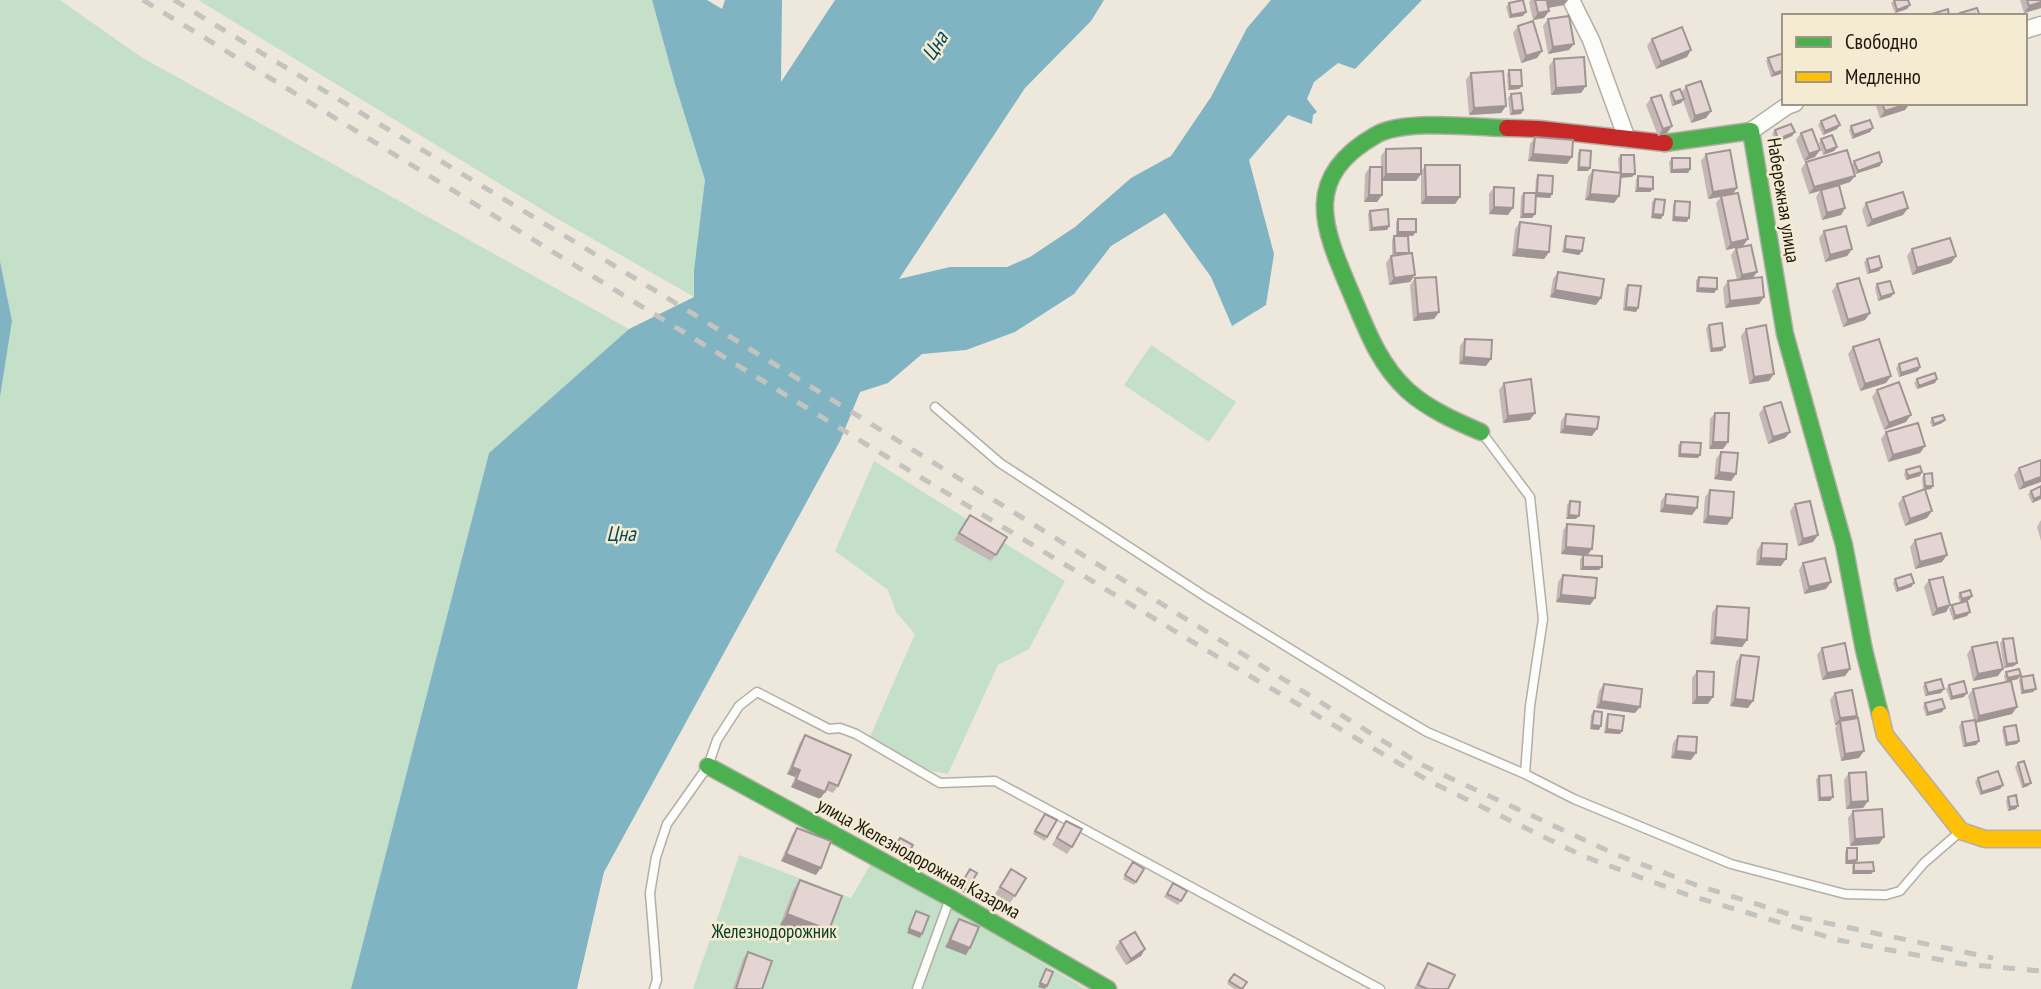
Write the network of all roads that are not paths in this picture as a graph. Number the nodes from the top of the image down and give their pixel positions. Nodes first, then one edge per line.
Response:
1 (1571, 0) edge
2 (1790, 105) edge
3 (1751, 131) junction
4 (1627, 139) junction
5 (935, 407) dead end
6 (1481, 432) joint
7 (708, 766) junction
8 (1525, 774) junction
9 (1961, 831) junction
10 (2041, 839) edge
11 (950, 898) junction
12 (654, 989) edge
13 (918, 989) edge
14 (1108, 989) edge
15 (1380, 989) edge

1 - 4 street
2 - 3 street
3 - 4 street, Набережная улица
3 - 9 street, Набережная улица
4 - 6 street, Набережная улица
5 - 8 lane
6 - 8 lane
7 - 11 street, улица Железнодорожная Казарма
7 - 12 lane
7 - 15 lane
8 - 9 lane
9 - 10 street
11 - 13 lane
11 - 14 street, улица Железнодорожная Казарма

